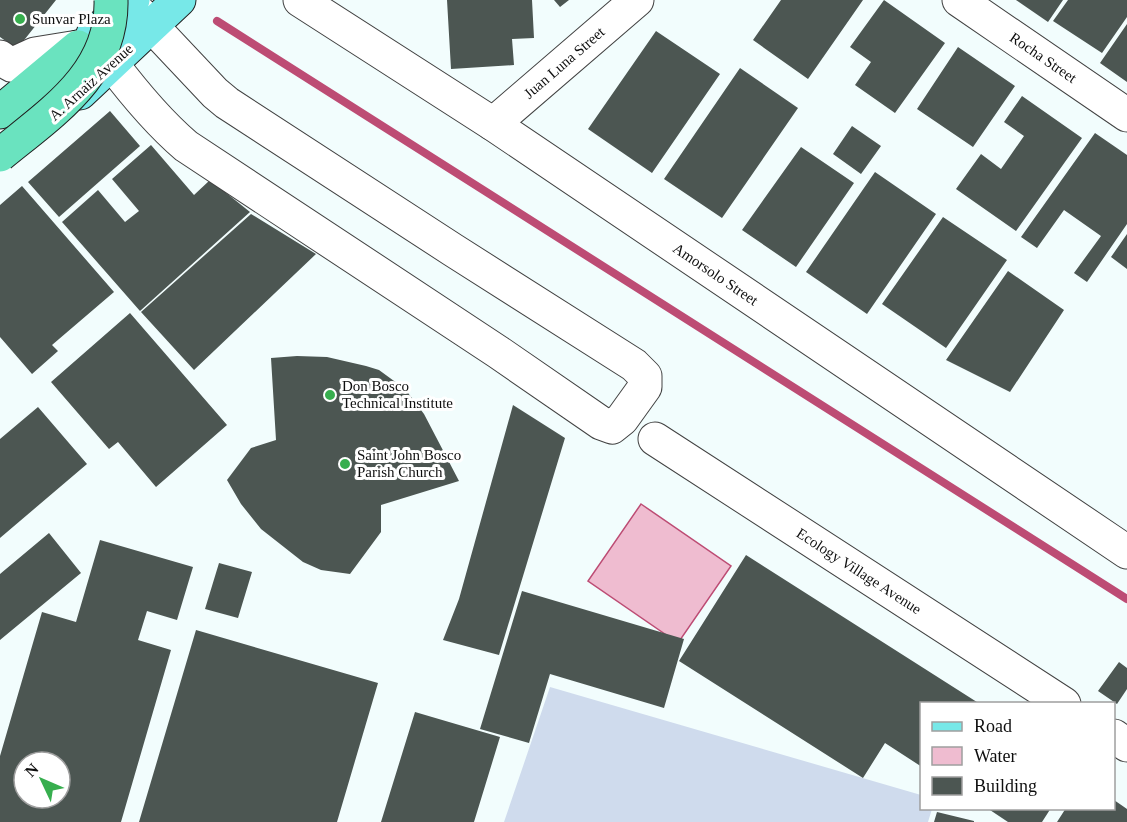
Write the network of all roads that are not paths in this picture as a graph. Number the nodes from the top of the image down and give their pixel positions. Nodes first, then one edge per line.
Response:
1 (179, 0) edge
2 (300, 0) edge
3 (638, 0) edge
4 (959, 0) edge
5 (131, 7) edge
6 (78, 47) junction
7 (5, 61) edge
8 (112, 64) junction
9 (9, 104) edge
10 (1127, 115) edge
11 (493, 124) junction
12 (0, 155) edge
13 (0, 161) edge
14 (655, 439) dead end
15 (1127, 552) edge
16 (1061, 702) edge

1 - 5 main road, A. Arnaiz Avenue
2 - 11 street, Amorsolo Street
3 - 11 street, Juan Luna Street
4 - 10 street, Rocha Street
5 - 6 main road
5 - 8 main road, A. Arnaiz Avenue
5 - 8 street
5 - 12 highway, bridge
6 - 7 street
6 - 9 highway
8 - 13 main road, A. Arnaiz Avenue
11 - 15 street, Amorsolo Street
14 - 16 street, Ecology Village Avenue

